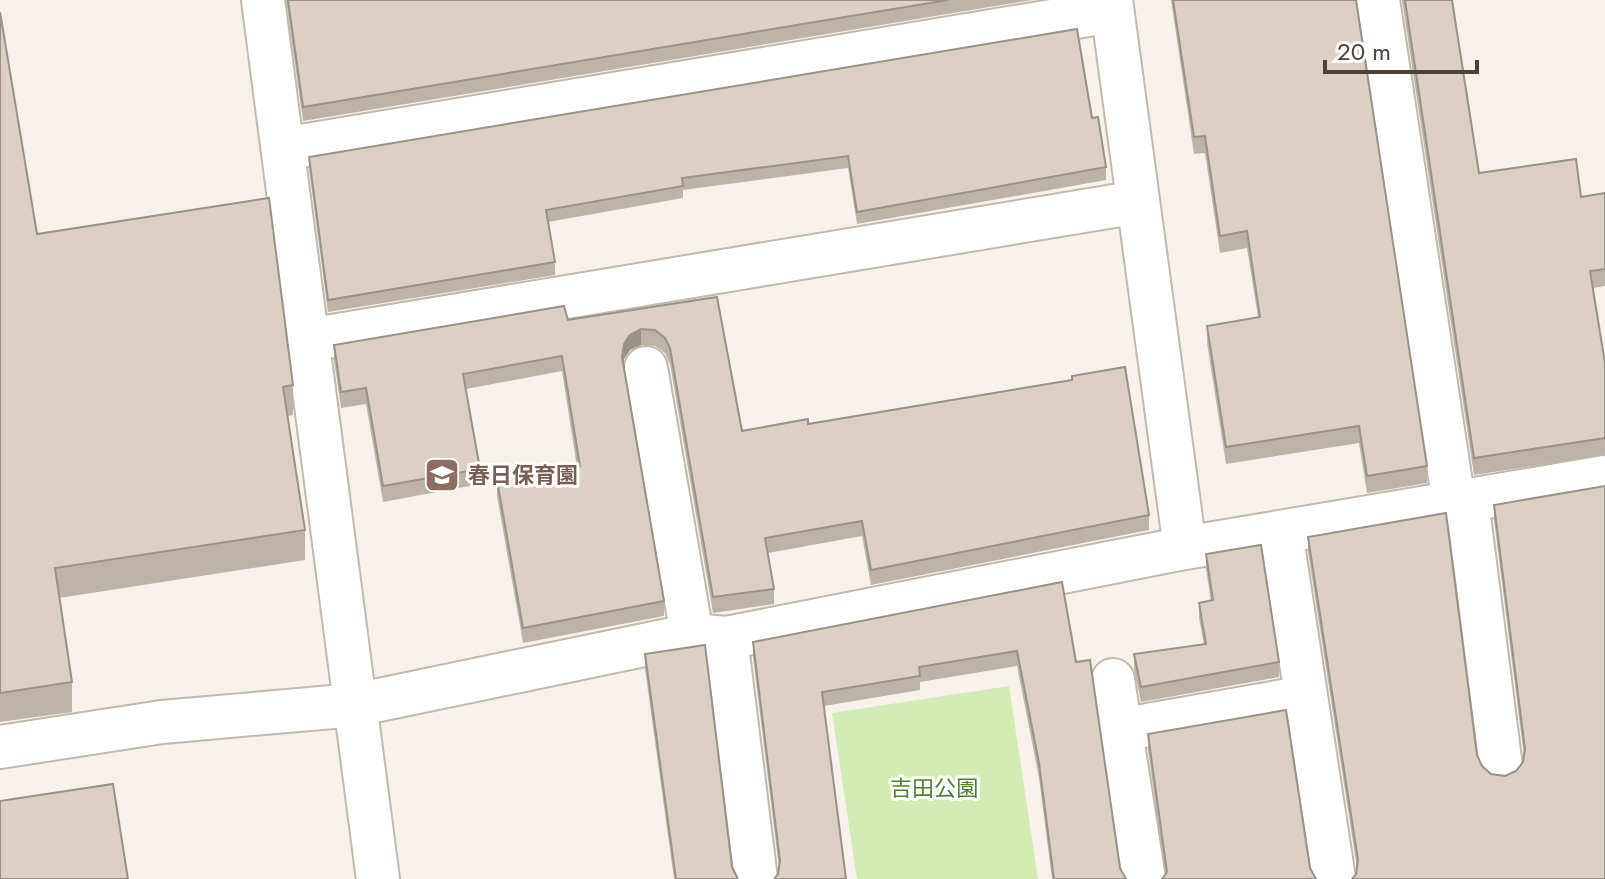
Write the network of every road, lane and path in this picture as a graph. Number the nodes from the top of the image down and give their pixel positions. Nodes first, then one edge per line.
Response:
1 (263, 0) edge
2 (1378, 0) edge
3 (1112, 6) edge
4 (283, 149) junction
5 (1138, 202) junction
6 (308, 340) junction
7 (646, 368) dead end
8 (1605, 477) edge
9 (1461, 502) junction
10 (1281, 532) junction
11 (1185, 548) junction
12 (709, 637) junction
13 (1113, 680) dead end
14 (1306, 697) junction
15 (355, 705) junction
16 (1120, 730) junction
17 (0, 747) edge
18 (1501, 767) dead end
19 (378, 879) edge
20 (756, 879) edge
21 (1144, 879) edge
22 (1334, 879) edge

1 - 4 street
2 - 9 street
3 - 4 street
3 - 5 street
4 - 6 street
5 - 6 street
5 - 11 street
6 - 15 street
7 - 12 street
8 - 9 street
9 - 10 street
9 - 18 street
10 - 11 street
10 - 14 street
11 - 12 street
12 - 15 street
12 - 20 street
13 - 16 street
14 - 16 street
14 - 22 street
15 - 17 street
15 - 19 street
16 - 21 street

